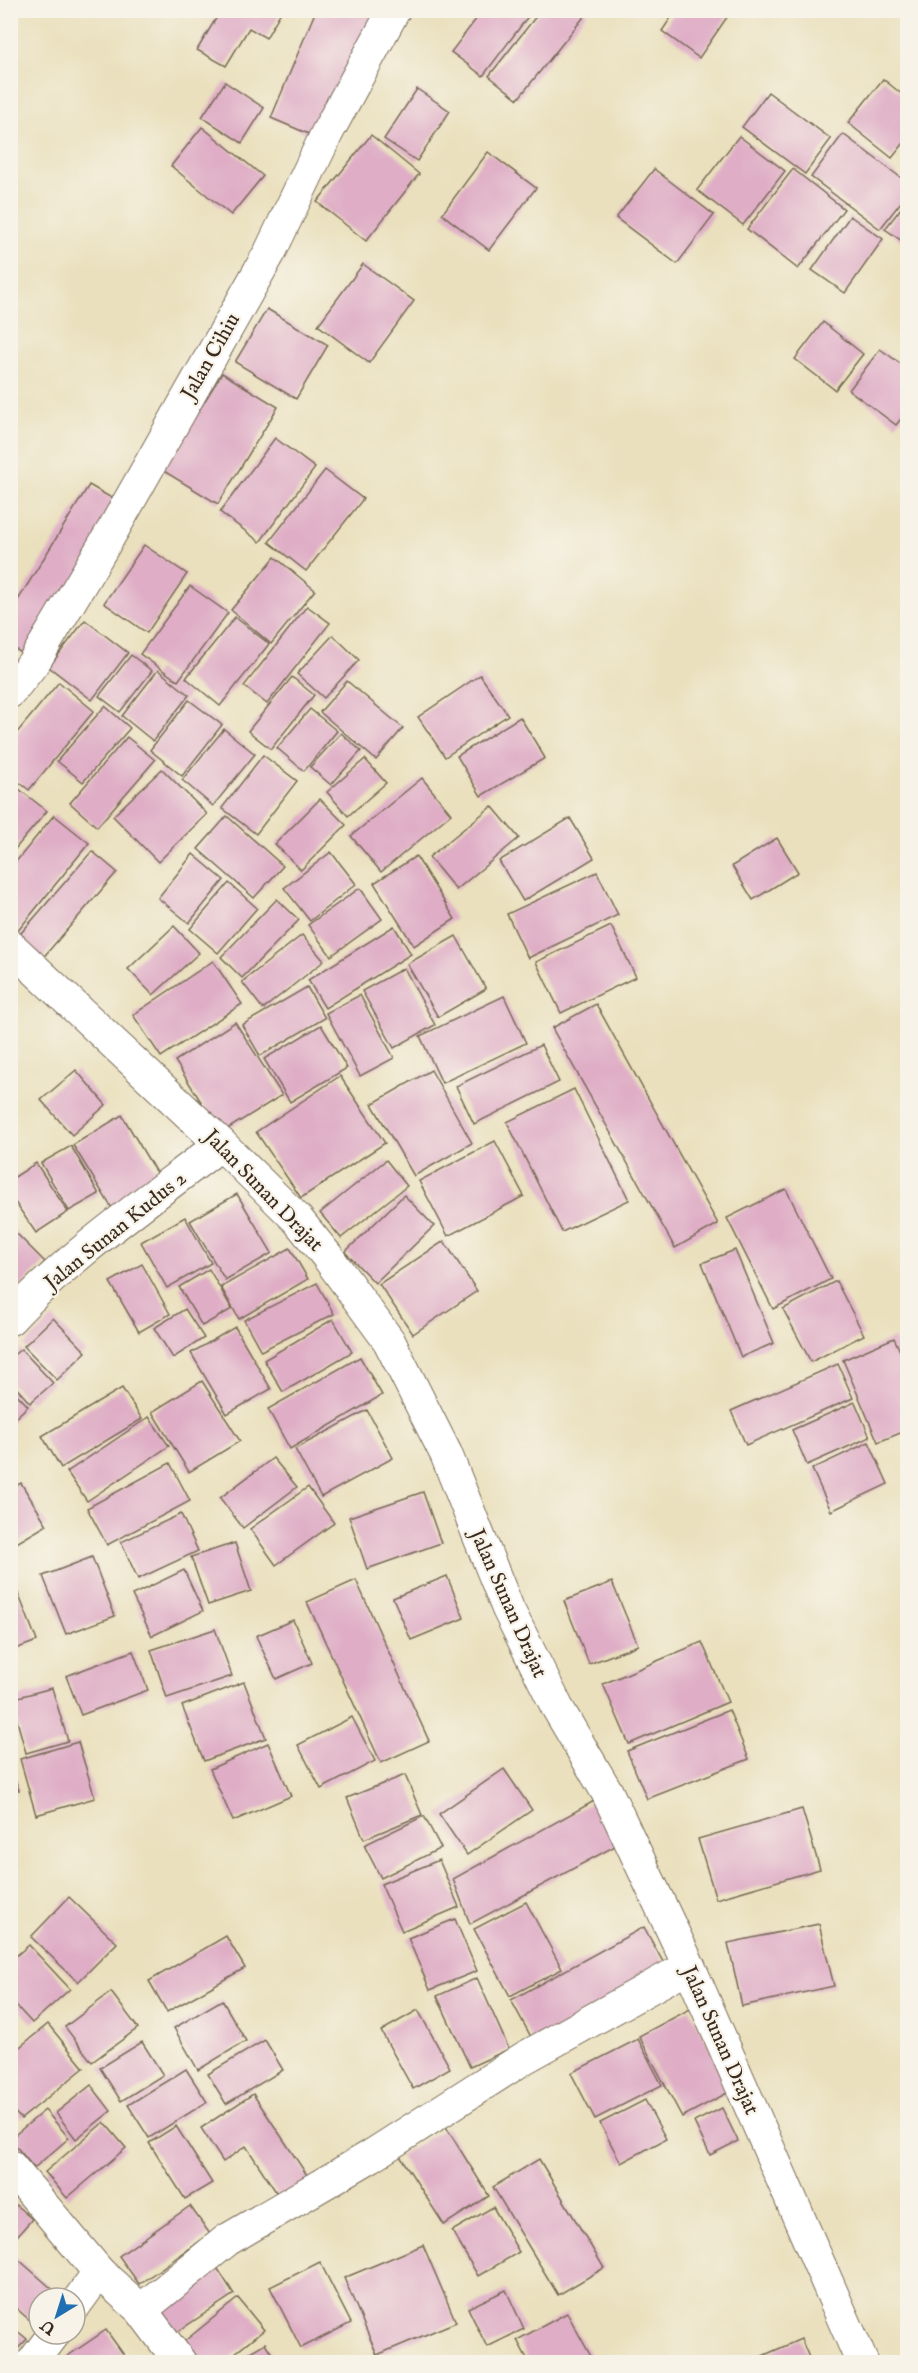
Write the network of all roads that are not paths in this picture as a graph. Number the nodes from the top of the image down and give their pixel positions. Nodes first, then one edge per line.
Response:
1 (394, 10) edge
2 (10, 692) edge
3 (10, 945) edge
4 (221, 1144) junction
5 (10, 1319) edge
6 (689, 1966) junction
7 (10, 2166) edge
8 (99, 2272) junction
9 (87, 2288) edge
10 (141, 2310) junction
11 (45, 2346) edge
12 (33, 2362) edge
13 (180, 2362) edge
14 (862, 2362) edge

1 - 2 street, Jalan Cihiu
3 - 4 street, Jalan Sunan Drajat
4 - 5 street, Jalan Sunan Kudus 2
4 - 6 street, Jalan Sunan Drajat
6 - 10 street
6 - 14 street, Jalan Sunan Drajat
7 - 8 street
8 - 9 street
8 - 10 street
10 - 13 street
11 - 12 street

